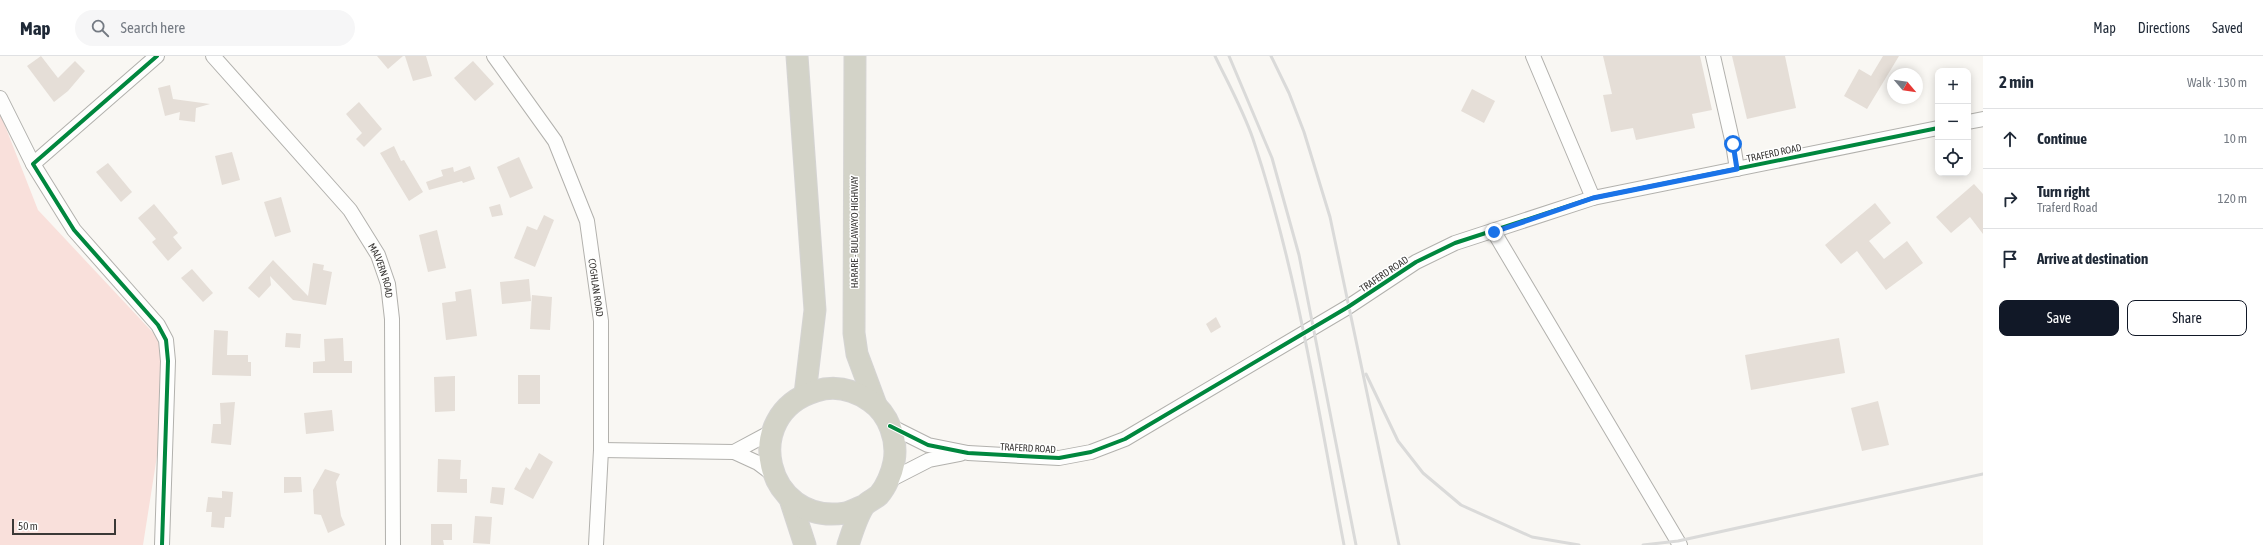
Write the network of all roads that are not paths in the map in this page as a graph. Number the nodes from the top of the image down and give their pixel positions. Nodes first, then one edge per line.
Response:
1 (157, 56) edge
2 (213, 56) edge
3 (494, 56) edge
4 (797, 56) edge
5 (855, 56) edge
6 (1533, 56) edge
7 (1713, 56) edge
8 (0, 98) edge
9 (1983, 119) edge
10 (1971, 121) edge
11 (1935, 129) edge
12 (33, 164) junction
13 (1737, 169) junction
14 (1593, 198) junction
15 (1494, 232) junction
16 (805, 394) junction
17 (876, 405) junction
18 (890, 426) junction
19 (773, 431) junction
20 (602, 450) junction
21 (734, 452) junction
22 (968, 453) junction
23 (774, 475) junction
24 (888, 480) junction
25 (790, 499) junction
26 (865, 505) junction
27 (162, 545) edge
28 (393, 545) edge
29 (596, 545) edge
30 (805, 545) edge
31 (848, 545) edge
32 (1680, 545) edge

1 - 12 street
2 - 28 street, MALVERN ROAD
3 - 20 street, COGHLAN ROAD
4 - 16 highway
5 - 17 highway, HARARE - BULAWAYO HIGHWAY
6 - 14 street
7 - 13 street
8 - 12 street
9 - 10 street
11 - 13 street, TRAFERD ROAD
12 - 27 street
13 - 14 street, TRAFERD ROAD
14 - 15 street, TRAFERD ROAD
15 - 22 street, TRAFERD ROAD
15 - 32 street
16 - 17 highway, HARARE - BULAWAYO HIGHWAY
16 - 19 highway, HARARE - BULAWAYO HIGHWAY
17 - 18 highway, HARARE - BULAWAYO HIGHWAY
18 - 22 street, TRAFERD ROAD
18 - 24 highway, HARARE - BULAWAYO HIGHWAY
19 - 21 street
19 - 23 highway, HARARE - BULAWAYO HIGHWAY
20 - 21 street
20 - 29 street, COGHLAN ROAD
21 - 23 street
22 - 24 street, TRAFERD ROAD
23 - 25 highway, HARARE - BULAWAYO HIGHWAY
24 - 26 highway, HARARE - BULAWAYO HIGHWAY
25 - 26 highway, HARARE - BULAWAYO HIGHWAY
25 - 30 highway, HARARE - BULAWAYO HIGHWAY
26 - 31 highway, HARARE - BULAWAYO HIGHWAY

